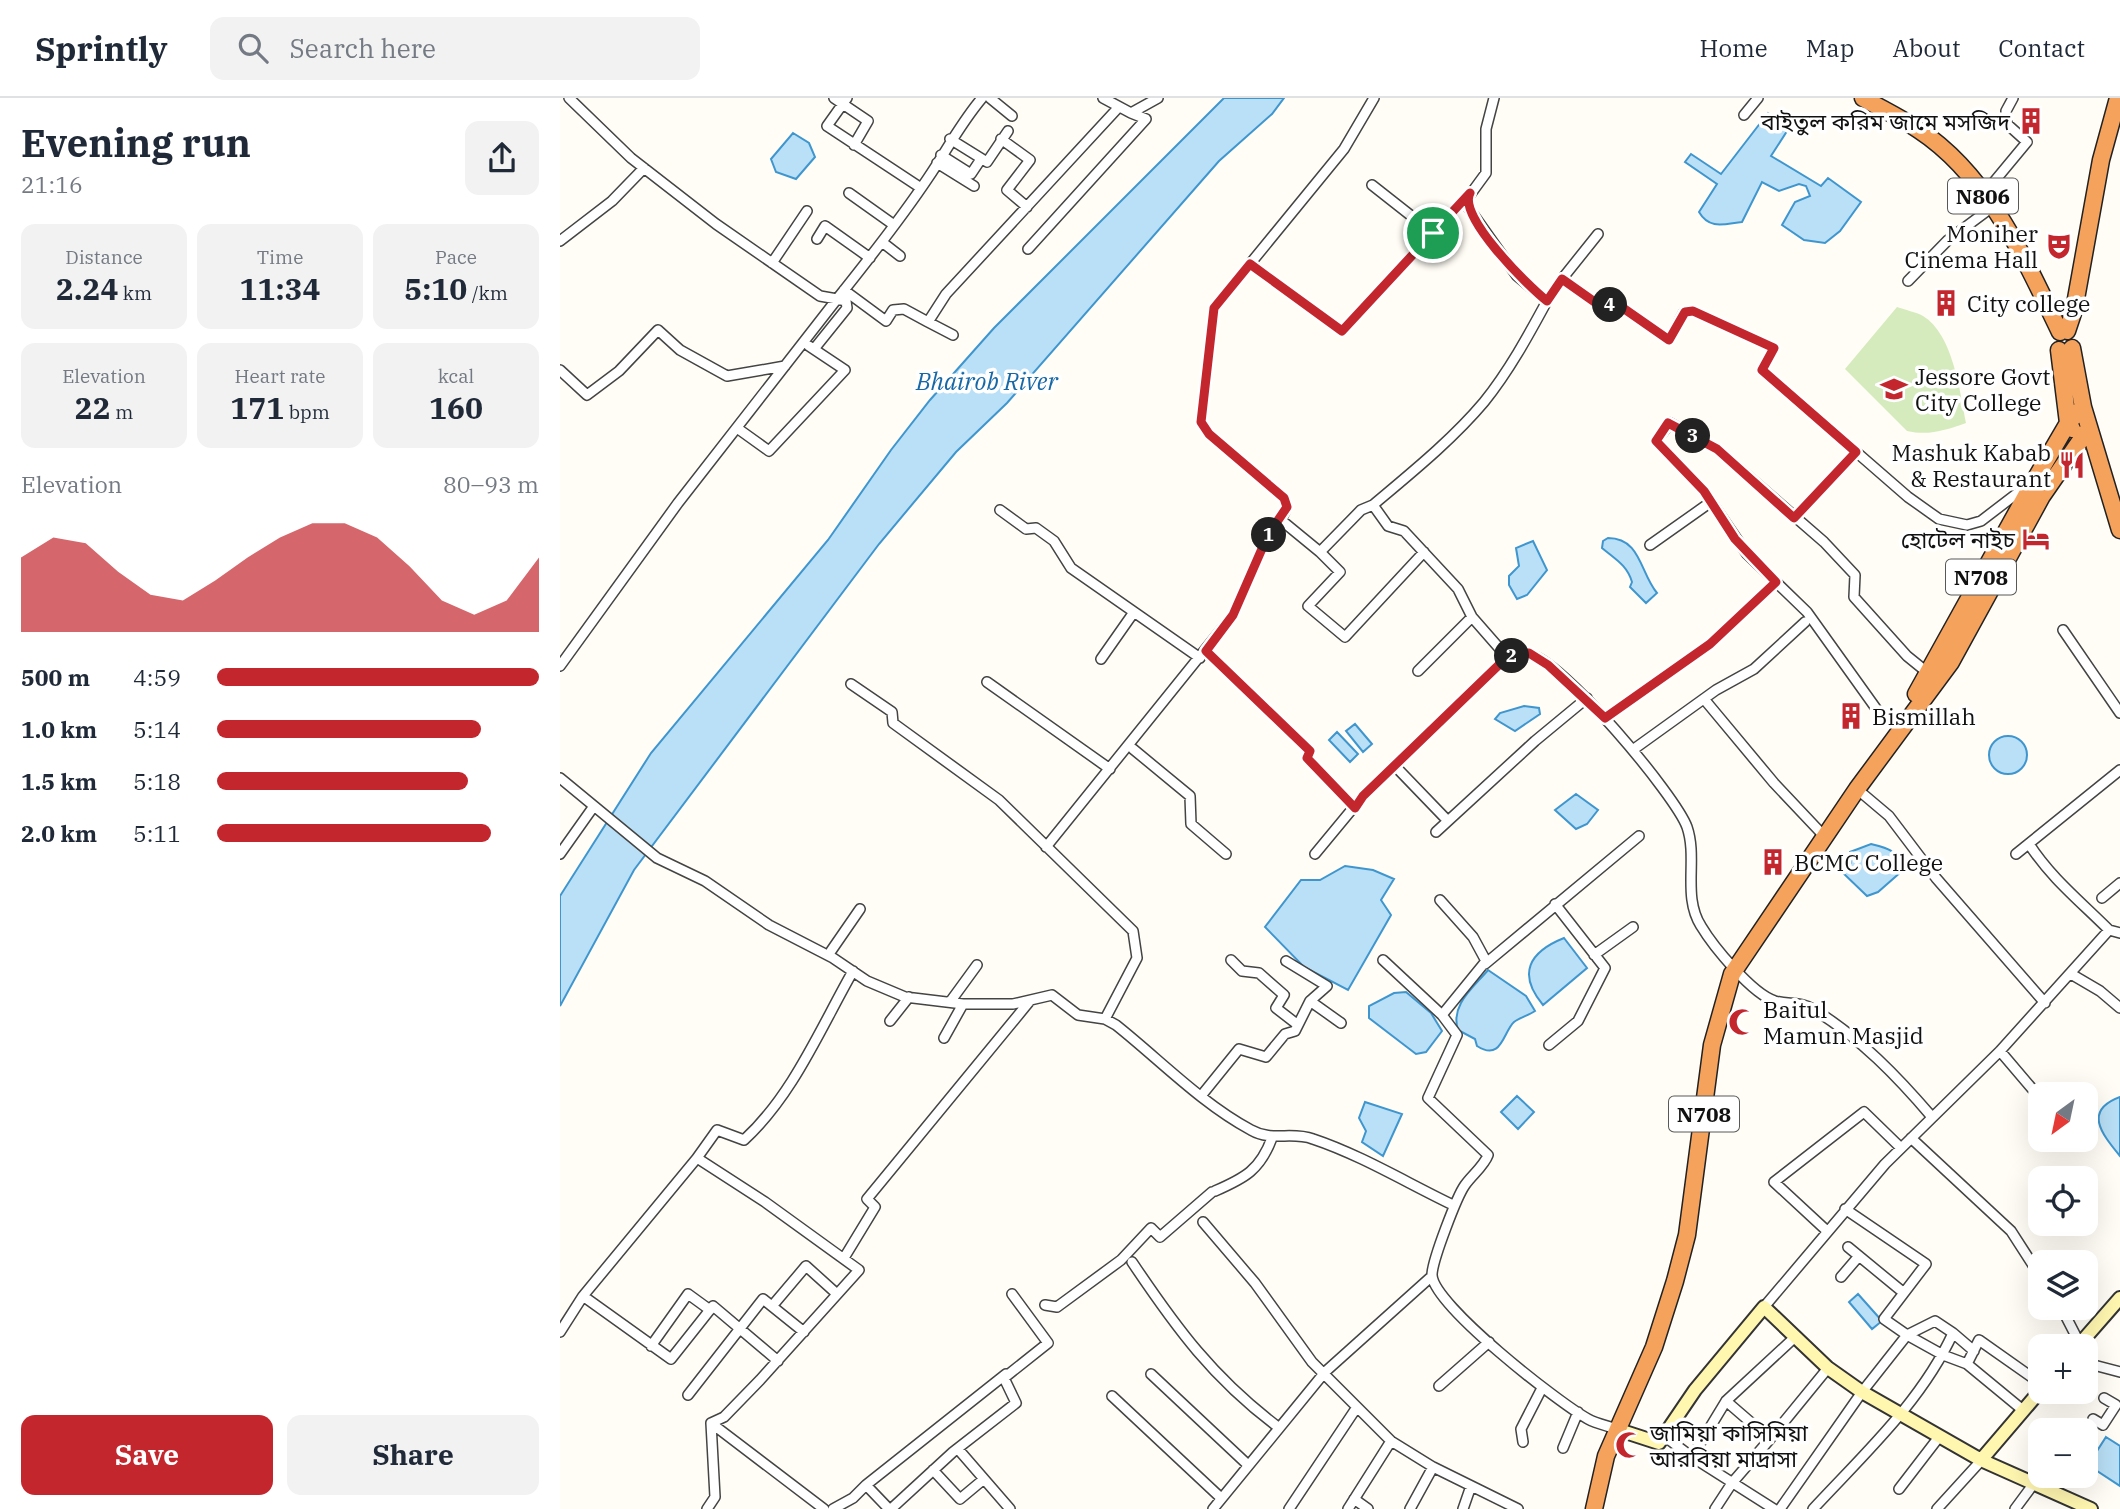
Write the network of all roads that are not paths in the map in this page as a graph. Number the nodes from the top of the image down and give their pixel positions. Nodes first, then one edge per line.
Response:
1 (569, 98) edge
2 (834, 98) edge
3 (982, 98) edge
4 (990, 98) edge
5 (1103, 98) edge
6 (1157, 98) edge
7 (1374, 98) edge
8 (1494, 98) edge
9 (1758, 98) edge
10 (1863, 98) edge
11 (2013, 98) edge
12 (2118, 98) edge
13 (845, 102) edge
14 (1117, 109) dead end
15 (1131, 113) junction
16 (1744, 115) dead end
17 (1012, 116) dead end
18 (2120, 128) edge
19 (1008, 131) dead end
20 (950, 139) junction
21 (1001, 139) junction
22 (854, 145) junction
23 (939, 159) junction
24 (981, 159) junction
25 (644, 168) junction
26 (1372, 185) dead end
27 (974, 186) dead end
28 (921, 188) junction
29 (849, 193) dead end
30 (1470, 193) junction
31 (1987, 202) junction
32 (1027, 207) junction
33 (807, 211) dead end
34 (894, 225) junction
35 (1433, 233) junction
36 (1598, 234) dead end
37 (817, 239) dead end
38 (560, 241) edge
39 (882, 242) junction
40 (1028, 249) dead end
41 (900, 256) dead end
42 (870, 258) junction
43 (772, 263) junction
44 (1250, 264) junction
45 (1562, 279) junction
46 (1908, 281) dead end
47 (841, 294) junction
48 (1547, 301) junction
49 (928, 322) junction
50 (953, 335) dead end
51 (2067, 340) junction
52 (803, 342) junction
53 (814, 349) junction
54 (785, 366) junction
55 (560, 370) edge
56 (2083, 407) junction
57 (2068, 423) junction
58 (737, 428) junction
59 (2084, 434) junction
60 (1856, 452) junction
61 (2033, 483) junction
62 (2114, 491) edge
63 (1708, 504) dead end
64 (1373, 505) junction
65 (1000, 510) dead end
66 (1794, 518) junction
67 (1280, 520) junction
68 (2120, 530) edge
69 (1650, 545) dead end
70 (1320, 552) junction
71 (1424, 552) junction
72 (1776, 582) junction
73 (1134, 612) junction
74 (1472, 617) junction
75 (1805, 622) dead end
76 (2063, 630) dead end
77 (1203, 654) junction
78 (1507, 657) junction
79 (1101, 659) dead end
80 (560, 666) edge
81 (1418, 671) dead end
82 (1928, 673) junction
83 (987, 682) dead end
84 (851, 684) dead end
85 (1587, 698) junction
86 (1704, 699) junction
87 (2120, 713) edge
88 (1605, 718) junction
89 (1885, 721) dead end
90 (1133, 749) dead end
91 (1634, 749) junction
92 (1884, 751) junction
93 (1394, 765) junction
94 (1111, 769) junction
95 (2120, 770) edge
96 (560, 778) edge
97 (1857, 789) junction
98 (594, 806) junction
99 (1355, 808) junction
100 (1447, 820) junction
101 (1436, 832) dead end
102 (1639, 835) dead end
103 (1824, 836) junction
104 (2029, 844) junction
105 (1046, 847) junction
106 (560, 854) edge
107 (1226, 854) dead end
108 (1315, 854) dead end
109 (2015, 855) dead end
110 (2120, 883) edge
111 (2102, 898) dead end
112 (1440, 900) dead end
113 (1555, 904) junction
114 (860, 908) dead end
115 (1633, 927) dead end
116 (2109, 930) junction
117 (2120, 933) edge
118 (831, 951) dead end
119 (1594, 956) junction
120 (1231, 960) dead end
121 (1383, 960) dead end
122 (1286, 961) dead end
123 (1485, 964) junction
124 (977, 965) dead end
125 (1735, 968) junction
126 (853, 971) junction
127 (2071, 974) junction
128 (909, 997) junction
129 (950, 1002) junction
130 (1029, 1002) junction
131 (1310, 1002) junction
132 (2045, 1003) junction
133 (963, 1004) junction
134 (2120, 1007) edge
135 (1442, 1015) junction
136 (1105, 1019) junction
137 (890, 1021) dead end
138 (1341, 1023) dead end
139 (1298, 1025) junction
140 (944, 1038) dead end
141 (1549, 1045) dead end
142 (2000, 1051) junction
143 (2028, 1084) edge
144 (1201, 1096) junction
145 (1932, 1117) junction
146 (1272, 1138) junction
147 (1911, 1138) junction
148 (1901, 1148) junction
149 (697, 1158) junction
150 (1453, 1205) junction
151 (1845, 1209) junction
152 (1203, 1223) dead end
153 (1827, 1231) junction
154 (1849, 1247) dead end
155 (1859, 1256) junction
156 (2028, 1257) edge
157 (844, 1258) junction
158 (1132, 1262) dead end
159 (1432, 1276) junction
160 (1841, 1277) dead end
161 (1904, 1293) junction
162 (837, 1294) junction
163 (1012, 1294) dead end
164 (583, 1296) junction
165 (2120, 1298) edge
166 (773, 1305) junction
167 (1045, 1305) dead end
168 (1764, 1307) junction
169 (710, 1310) junction
170 (740, 1328) junction
171 (560, 1332) edge
172 (804, 1332) junction
173 (1953, 1333) junction
174 (2089, 1334) edge
175 (1907, 1335) junction
176 (1794, 1338) junction
177 (1489, 1342) junction
178 (651, 1346) junction
179 (1974, 1351) junction
180 (1943, 1355) junction
181 (778, 1361) junction
182 (1967, 1364) junction
183 (2098, 1366) edge
184 (1828, 1368) junction
185 (1325, 1372) junction
186 (2120, 1372) edge
187 (1006, 1374) junction
188 (1151, 1374) dead end
189 (2028, 1375) edge
190 (1439, 1386) dead end
191 (1541, 1390) dead end
192 (1862, 1392) junction
193 (688, 1395) dead end
194 (1112, 1396) dead end
195 (2104, 1398) dead end
196 (1726, 1401) junction
197 (2119, 1403) edge
198 (2029, 1404) edge
199 (1357, 1406) junction
200 (2024, 1410) junction
201 (1578, 1412) junction
202 (1900, 1415) junction
203 (2098, 1422) edge
204 (711, 1423) junction
205 (1278, 1427) junction
206 (1619, 1430) junction
207 (1664, 1436) junction
208 (1939, 1437) junction
209 (1770, 1439) junction
210 (1391, 1441) junction
211 (1523, 1442) dead end
212 (1563, 1448) dead end
213 (958, 1449) junction
214 (1692, 1457) junction
215 (1979, 1462) junction
216 (1248, 1465) junction
217 (1433, 1467) junction
218 (933, 1470) junction
219 (984, 1479) junction
220 (2028, 1480) edge
221 (1732, 1483) junction
222 (866, 1485) junction
223 (1471, 1486) junction
224 (2031, 1488) edge
225 (2047, 1488) edge
226 (1899, 1489) dead end
227 (1221, 1498) junction
228 (1354, 1499) junction
229 (811, 1506) edge
230 (707, 1509) edge
231 (824, 1509) edge
232 (833, 1509) edge
233 (890, 1509) edge
234 (1010, 1509) edge
235 (1213, 1509) edge
236 (1289, 1509) edge
237 (1348, 1509) edge
238 (1368, 1509) edge
239 (1412, 1509) edge
240 (1462, 1509) edge
241 (1518, 1509) edge
242 (1594, 1509) edge
243 (1714, 1509) edge
244 (1774, 1509) edge
245 (1780, 1509) edge
246 (1813, 1509) edge
247 (1937, 1509) edge
248 (2015, 1509) edge
249 (2091, 1509) edge

1 - 25 street
2 - 13 street
3 - 20 street
4 - 17 street
5 - 15 street
6 - 15 street
7 - 44 street
8 - 30 street
9 - 16 street
10 - 31 highway, N806
11 - 31 street
12 - 51 highway
13 - 22 street
13 - 22 street
14 - 32 street
15 - 40 street
18 - 51 highway
19 - 21 street
20 - 23 street
20 - 24 street
21 - 24 street
21 - 32 street
22 - 28 street
23 - 24 street
23 - 27 street
23 - 28 street
25 - 38 street
25 - 43 street
26 - 35 street
28 - 34 street
29 - 34 street
30 - 35 street
30 - 48 street
31 - 46 street
31 - 51 highway, N806
32 - 49 street
33 - 43 street
34 - 39 street
35 - 44 street
36 - 45 street
37 - 42 street
39 - 41 street
39 - 42 street
42 - 47 street
43 - 47 street
44 - 67 street
45 - 48 street
45 - 60 street
47 - 49 street
47 - 52 street
47 - 53 street
48 - 64 street
49 - 50 street
51 - 56 highway
51 - 57 highway
52 - 53 street
52 - 54 street
53 - 58 street
54 - 55 street
54 - 58 street
56 - 57 highway, N708
56 - 59 highway
57 - 59 highway
57 - 61 highway, N708
58 - 80 street
59 - 62 highway
59 - 92 highway, N708
60 - 61 street
60 - 66 street
61 - 82 highway, N708
62 - 68 highway
63 - 69 street
64 - 70 street
64 - 71 street
65 - 73 street
66 - 72 street
66 - 82 street
67 - 70 street
67 - 77 street
70 - 71 street
71 - 74 street
72 - 88 street
72 - 89 street
73 - 77 street
73 - 79 street
74 - 78 street
74 - 81 street
75 - 86 street
76 - 87 street
77 - 94 street
77 - 99 street
78 - 85 street
78 - 93 street
82 - 92 highway, N708
83 - 94 street
84 - 105 street
85 - 88 street
85 - 100 street
86 - 91 street
86 - 103 street
88 - 91 street
90 - 107 street
91 - 125 street
92 - 97 highway, N708
93 - 99 street
93 - 100 street
94 - 105 street
95 - 104 street
96 - 98 street
97 - 103 highway, N708
97 - 132 street
98 - 106 street
98 - 126 street
99 - 108 street
100 - 101 street
102 - 113 street
103 - 125 highway, N708
104 - 109 street
104 - 116 street
105 - 136 street
110 - 111 street
112 - 123 street
113 - 119 street
113 - 123 street
114 - 118 street
115 - 119 street
116 - 117 street
116 - 127 street
119 - 141 street
120 - 139 street
121 - 135 street
122 - 131 street
123 - 135 street
124 - 129 street
125 - 145 street
125 - 206 highway, N708
126 - 128 street
126 - 149 street
127 - 132 street
127 - 134 street
128 - 129 street
128 - 137 street
129 - 133 street
130 - 133 street
130 - 136 street
130 - 157 street
131 - 138 street
131 - 139 street
132 - 142 street
133 - 140 street
135 - 150 street
136 - 144 street
139 - 144 street
142 - 143 street
142 - 145 street
144 - 146 street
145 - 147 street
146 - 150 street
146 - 167 street
147 - 148 street
147 - 156 street
148 - 151 street
148 - 153 street
149 - 157 street
149 - 164 street
150 - 159 street
151 - 153 street
151 - 161 street
152 - 185 street
153 - 168 street
154 - 155 street
155 - 160 street
155 - 161 street
157 - 162 street
158 - 205 street
159 - 177 street
159 - 185 street
161 - 175 street
162 - 166 street
162 - 172 street
163 - 187 street
164 - 171 street
164 - 178 street
165 - 174 street
166 - 170 street
166 - 172 street
168 - 176 street
168 - 207 street
169 - 170 street
169 - 178 street
169 - 178 street
170 - 181 street
170 - 193 street
172 - 181 street
173 - 175 street
173 - 179 street
173 - 180 street
175 - 180 street
175 - 192 street
176 - 184 street
176 - 196 street
177 - 190 street
177 - 201 street
179 - 182 street
179 - 189 street
180 - 182 street
180 - 202 street
181 - 204 street
182 - 200 street
183 - 186 street
184 - 192 street
184 - 209 street
185 - 199 street
185 - 205 street
187 - 213 street
187 - 222 street
188 - 216 street
191 - 211 street
192 - 202 street
192 - 245 street
194 - 227 street
195 - 197 street
196 - 209 street
196 - 214 street
197 - 203 street
198 - 200 street
199 - 210 street
199 - 236 street
200 - 215 street
201 - 206 street
201 - 212 street
202 - 208 street
202 - 246 street
204 - 229 street
204 - 230 street
205 - 216 street
206 - 207 street
206 - 242 highway, N708
207 - 214 street
208 - 215 street
208 - 226 street
209 - 221 street
210 - 217 street
210 - 228 street
213 - 218 street
213 - 219 street
214 - 221 street
215 - 220 street
215 - 247 street
216 - 227 street
217 - 223 street
217 - 239 street
218 - 219 street
218 - 233 street
219 - 234 street
221 - 243 street
221 - 244 street
222 - 232 street
222 - 233 street
223 - 240 street
223 - 241 street
224 - 248 street
225 - 249 street
227 - 235 street
228 - 237 street
228 - 238 street
229 - 231 street

